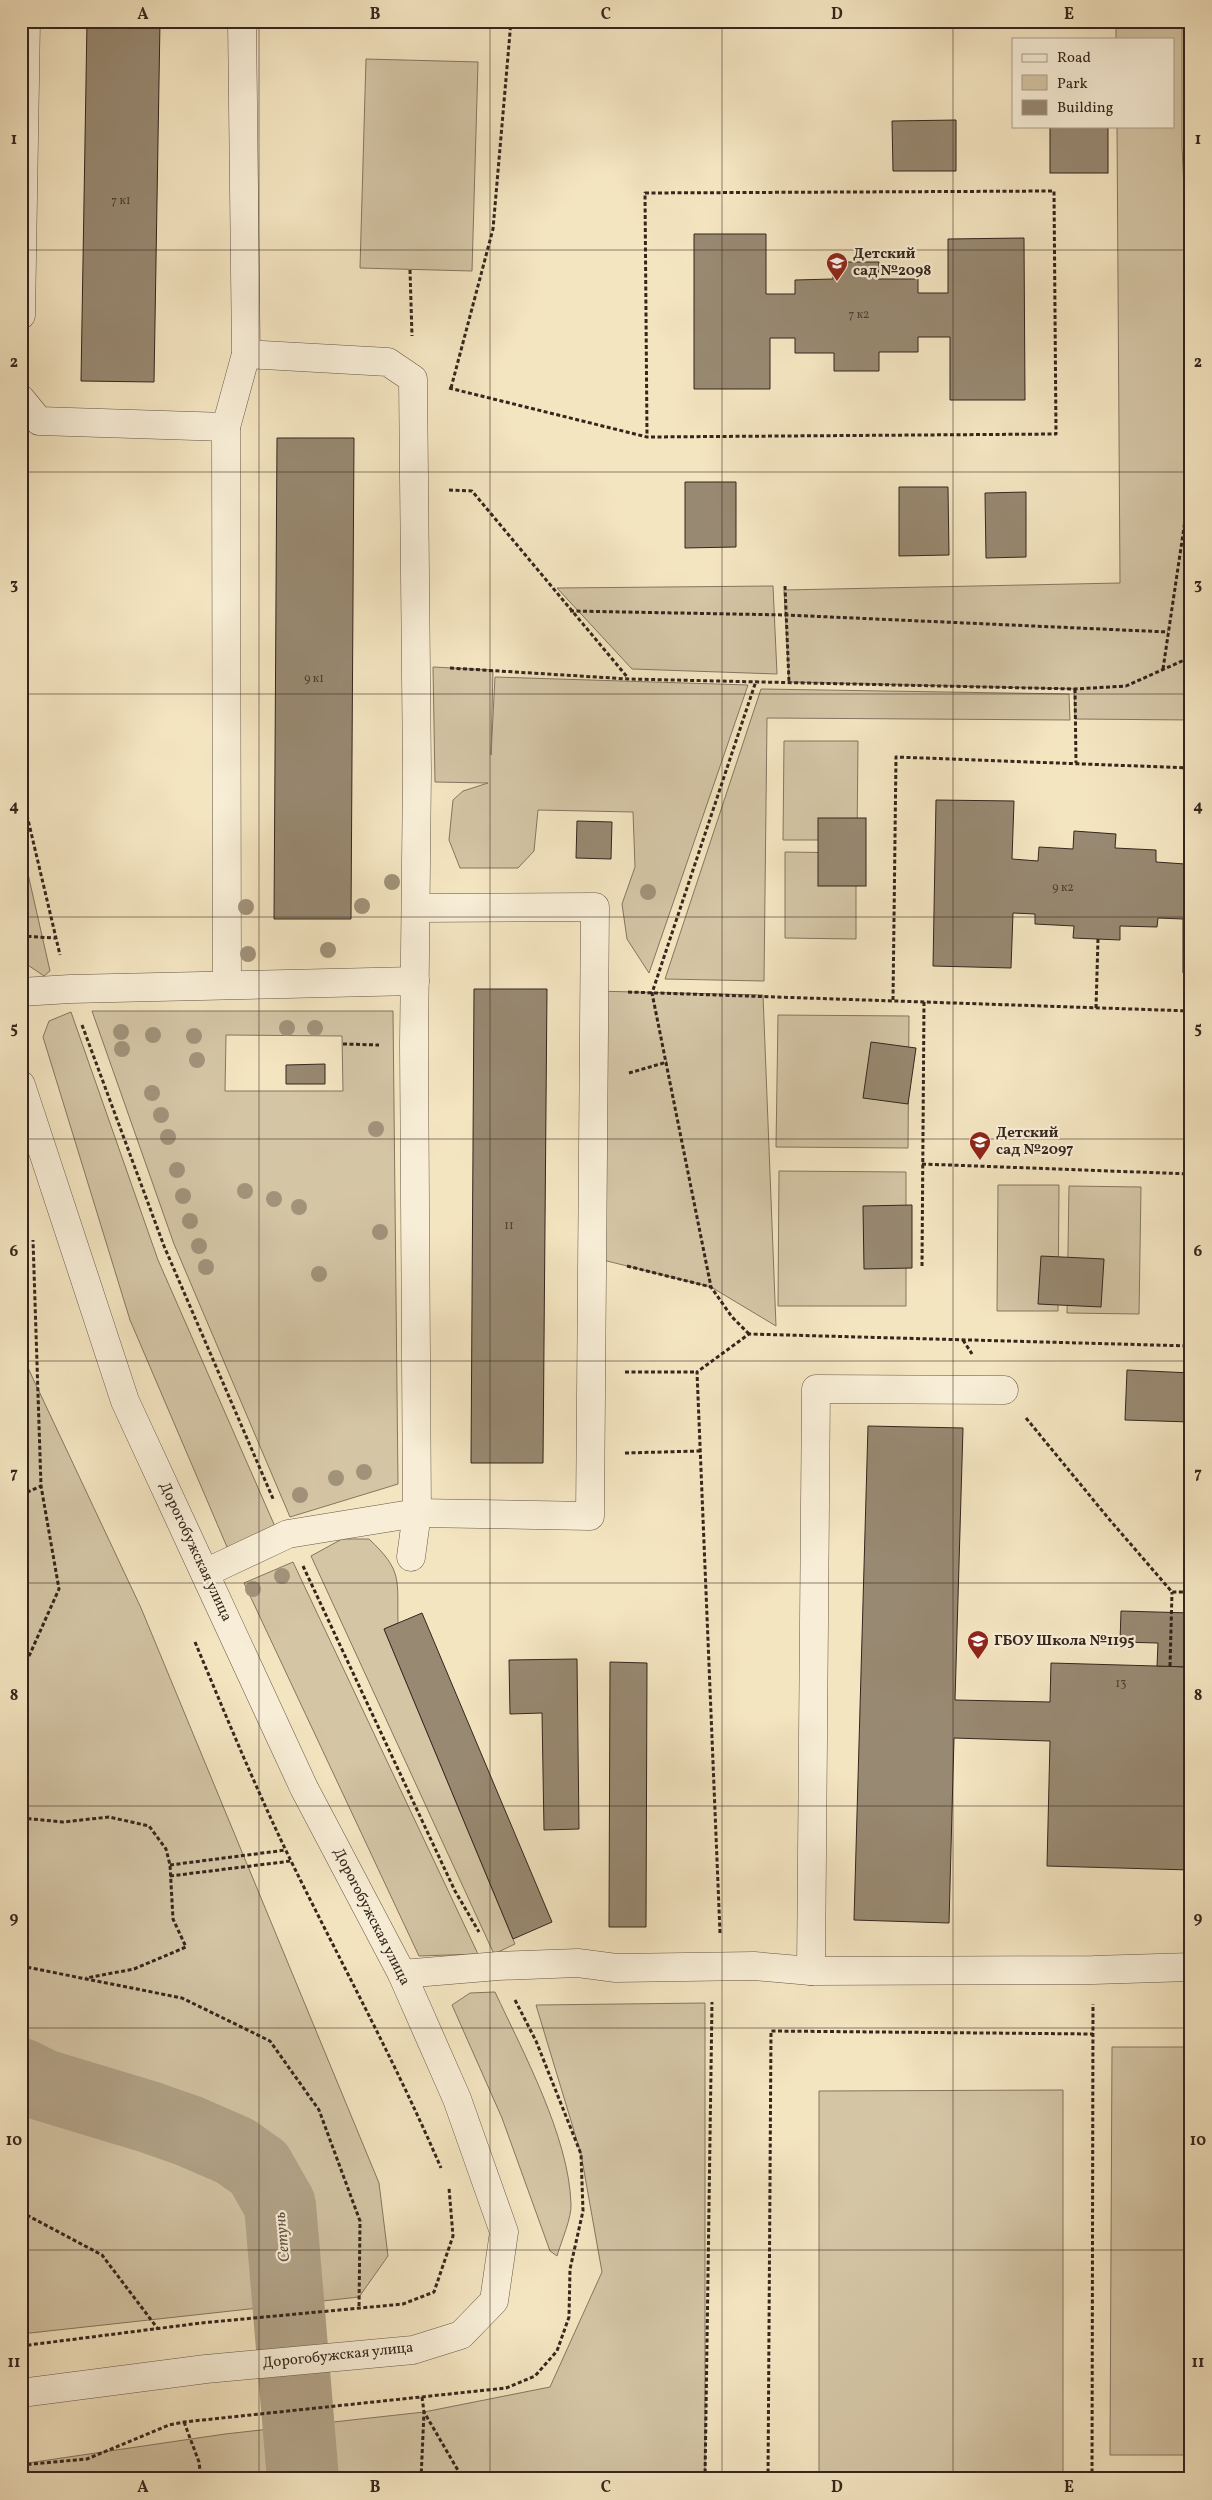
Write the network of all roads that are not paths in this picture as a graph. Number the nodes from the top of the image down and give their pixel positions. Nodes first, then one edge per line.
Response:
1 (26, 21) edge
2 (242, 21) edge
3 (21, 314) edge
4 (246, 354) junction
5 (21, 399) edge
6 (226, 427) junction
7 (416, 908) junction
8 (415, 981) junction
9 (227, 985) junction
10 (21, 992) edge
11 (21, 1085) edge
12 (1004, 1390) road end
13 (417, 1513) junction
14 (411, 1557) dead end
15 (205, 1573) junction
16 (1191, 1967) edge
17 (811, 1971) junction
18 (402, 1974) junction
19 (21, 2393) edge

1 - 3 street
2 - 4 street
4 - 6 street
4 - 7 street
5 - 6 street
6 - 9 street
7 - 8 street
7 - 13 street
8 - 9 street
8 - 13 street
9 - 10 street
11 - 15 street, Дорогобужская улица
12 - 17 street
13 - 14 street
13 - 15 street
15 - 18 street, Дорогобужская улица
16 - 17 street
17 - 18 street
18 - 19 street, Дорогобужская улица

